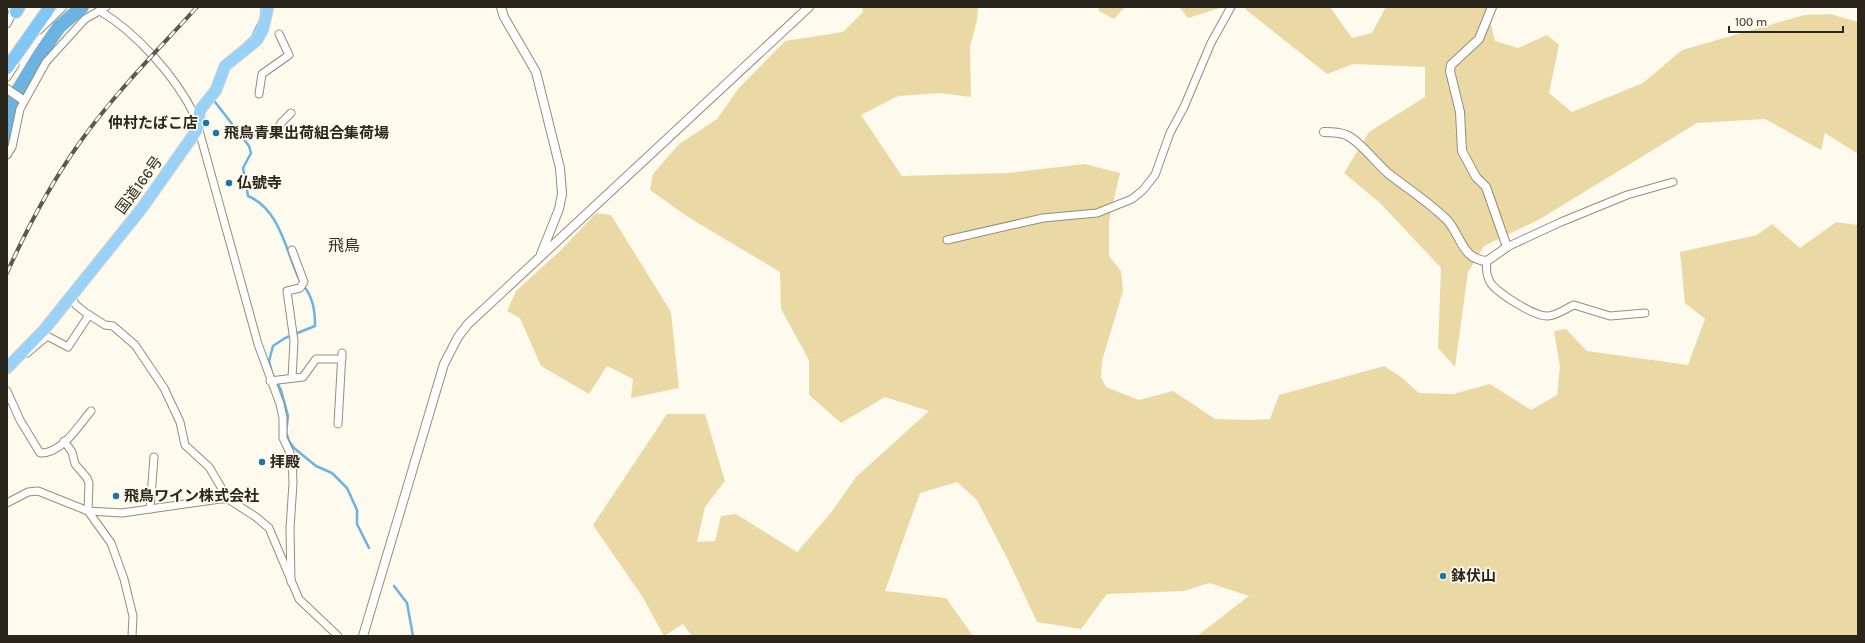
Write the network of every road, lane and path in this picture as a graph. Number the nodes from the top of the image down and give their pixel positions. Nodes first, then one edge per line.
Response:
1 (44, 7) edge
2 (50, 7) edge
3 (63, 7) edge
4 (268, 7) edge
5 (501, 7) edge
6 (809, 7) edge
7 (1231, 7) edge
8 (1492, 7) edge
9 (17, 9) edge
10 (103, 9) edge
11 (7, 25) edge
12 (279, 34) dead end
13 (7, 61) edge
14 (7, 68) edge
15 (7, 77) edge
16 (7, 89) edge
17 (259, 94) dead end
18 (24, 100) junction
19 (291, 113) dead end
20 (197, 125) junction
21 (1324, 132) dead end
22 (258, 134) dead end
23 (7, 155) edge
24 (1673, 182) dead end
25 (947, 240) dead end
26 (1507, 247) junction
27 (292, 250) dead end
28 (541, 256) junction
29 (1488, 261) junction
30 (70, 296) junction
31 (1645, 313) dead end
32 (89, 315) junction
33 (24, 351) junction
34 (7, 368) edge
35 (292, 378) junction
36 (274, 380) junction
37 (7, 391) edge
38 (91, 411) dead end
39 (338, 424) dead end
40 (64, 441) junction
41 (154, 457) dead end
42 (228, 499) junction
43 (7, 503) edge
44 (150, 509) junction
45 (88, 511) junction
46 (291, 582) junction
47 (132, 636) edge
48 (338, 636) edge
49 (363, 636) edge

1 - 13 highway
2 - 14 highway
3 - 15 street
4 - 20 highway, 国道166号
5 - 28 street
6 - 28 street
7 - 25 street
8 - 26 street
9 - 11 street
10 - 18 street
10 - 20 street
12 - 17 street
16 - 18 street
18 - 23 street
19 - 22 street
20 - 30 highway, 国道166号
20 - 36 street
21 - 29 street
24 - 26 street
26 - 29 street
27 - 35 street
28 - 49 street
29 - 31 street
30 - 32 street
30 - 33 highway, 国道166号
32 - 33 street
32 - 42 street
33 - 34 highway, 国道166号
35 - 36 street
35 - 39 street
36 - 46 street
37 - 40 street
38 - 40 street
40 - 45 street
41 - 44 street
42 - 44 street
42 - 46 street
43 - 45 street
44 - 45 street
45 - 47 street
46 - 48 street

